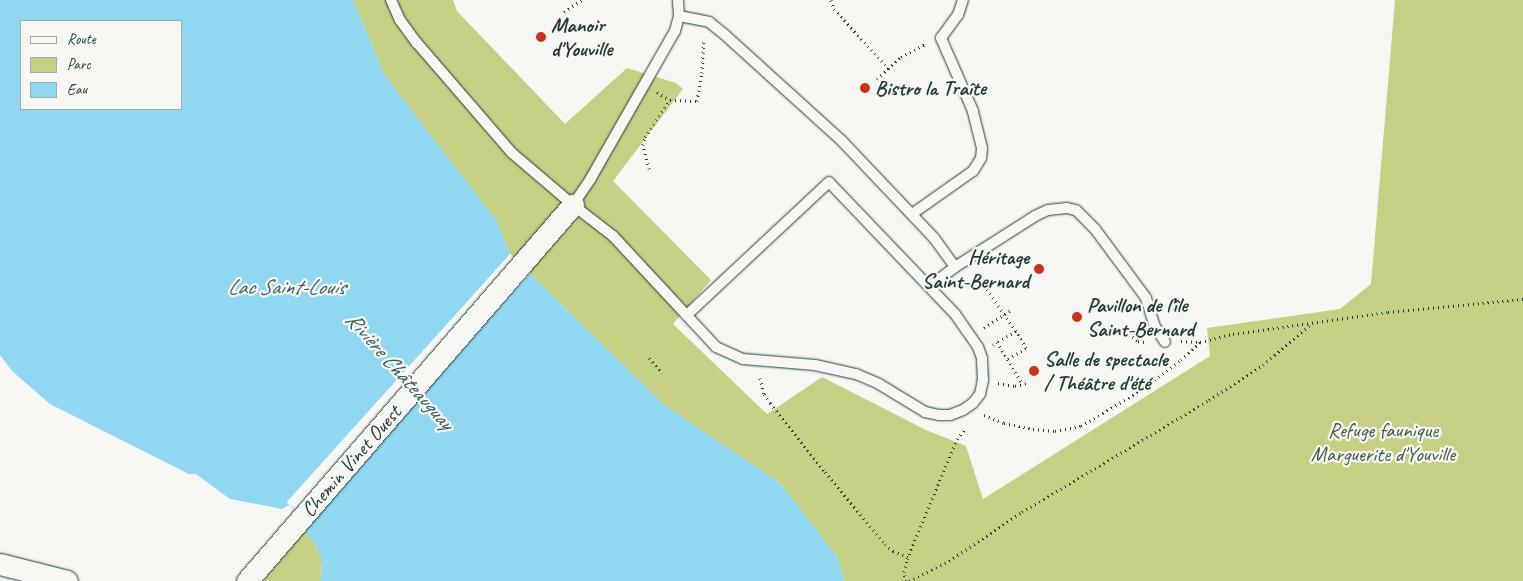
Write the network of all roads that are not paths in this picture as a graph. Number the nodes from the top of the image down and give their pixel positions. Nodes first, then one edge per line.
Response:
1 (391, 0) edge
2 (678, 0) edge
3 (963, 0) edge
4 (679, 16) junction
5 (573, 205) junction
6 (912, 214) junction
7 (955, 266) junction
8 (930, 286) junction
9 (686, 315) junction
10 (1165, 342) dead end
11 (0, 564) edge
12 (68, 581) edge
13 (246, 581) edge

1 - 5 lane
2 - 4 lane
3 - 6 lane
4 - 5 lane
4 - 6 lane
5 - 9 lane
5 - 13 street, Chemin Vinet Ouest
6 - 7 lane
7 - 8 lane
7 - 10 lane
8 - 9 lane
8 - 9 lane
11 - 12 street

